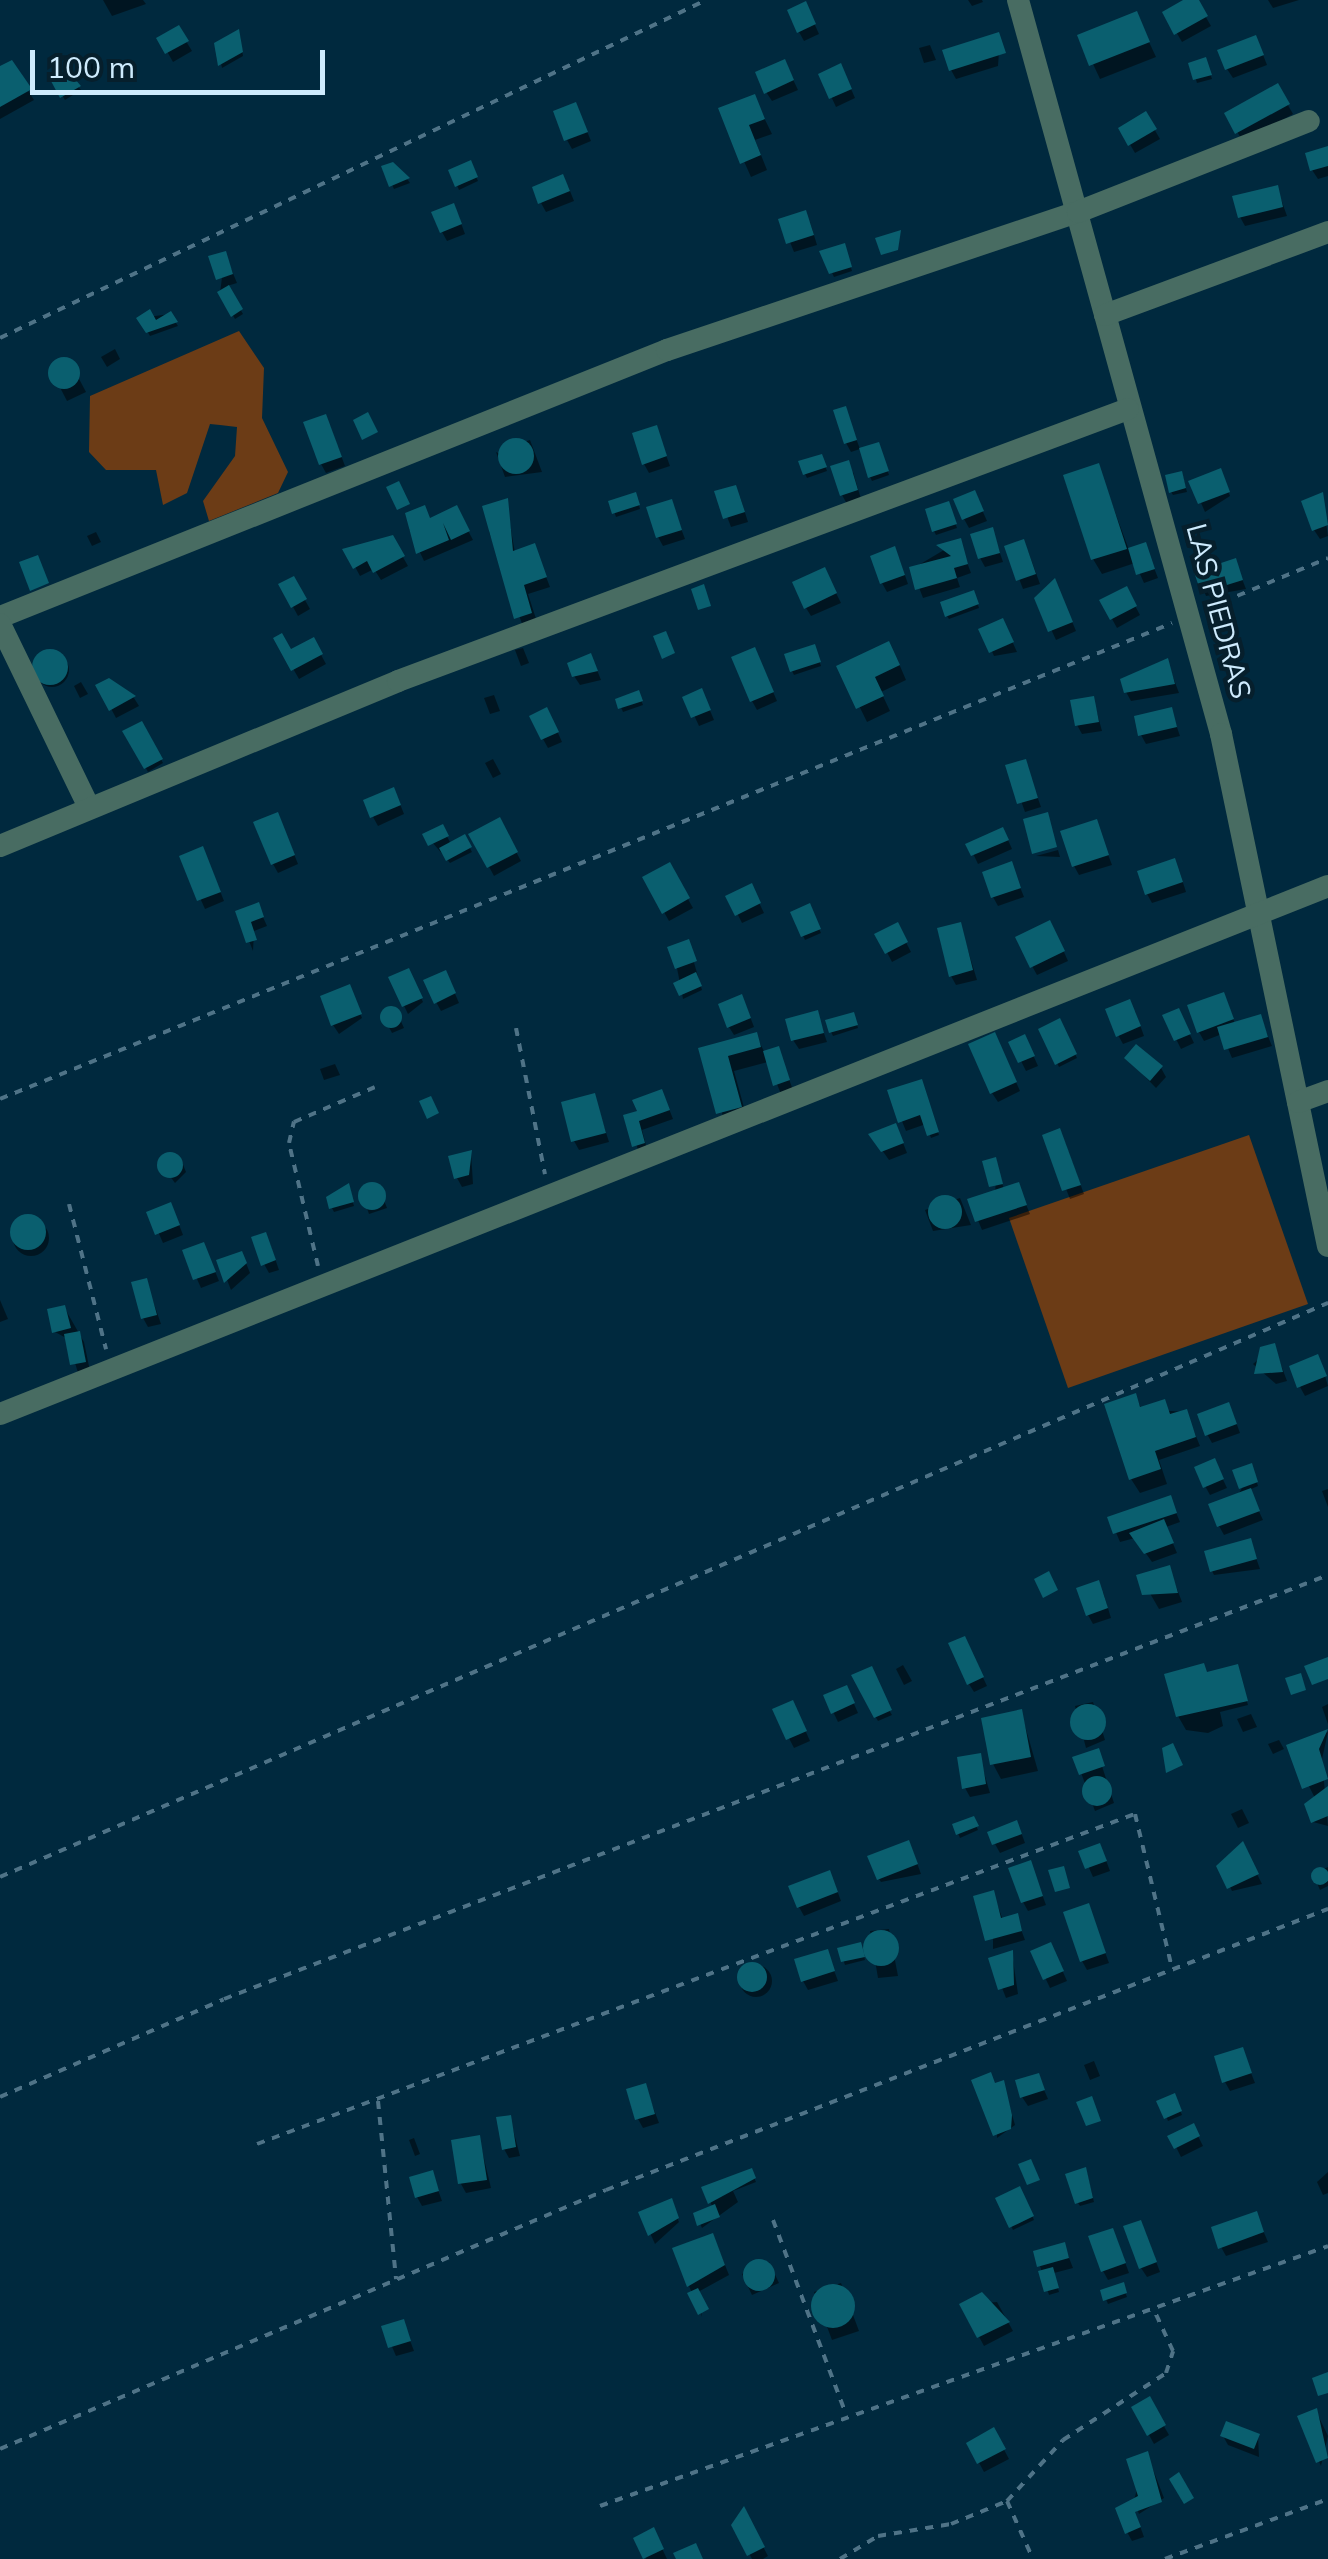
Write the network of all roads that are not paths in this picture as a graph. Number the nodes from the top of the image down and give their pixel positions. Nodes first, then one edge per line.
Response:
1 (1018, 0) edge
2 (1309, 121) dead end
3 (1078, 212) junction
4 (1328, 232) edge
5 (1104, 316) junction
6 (1128, 409) junction
7 (0, 621) edge
8 (88, 806) junction
9 (0, 846) edge
10 (1328, 886) edge
11 (1259, 912) junction
12 (1328, 1092) edge
13 (1298, 1102) junction
14 (1328, 1246) edge
15 (0, 1414) edge

1 - 3 street, LAS PIEDRAS
2 - 3 street
3 - 5 street, LAS PIEDRAS
3 - 7 street
4 - 5 street
5 - 6 street, LAS PIEDRAS
6 - 8 street
6 - 11 street, LAS PIEDRAS
7 - 8 street
8 - 9 street
10 - 11 street
11 - 13 street, LAS PIEDRAS
11 - 15 street
12 - 13 street
13 - 14 street, LAS PIEDRAS

